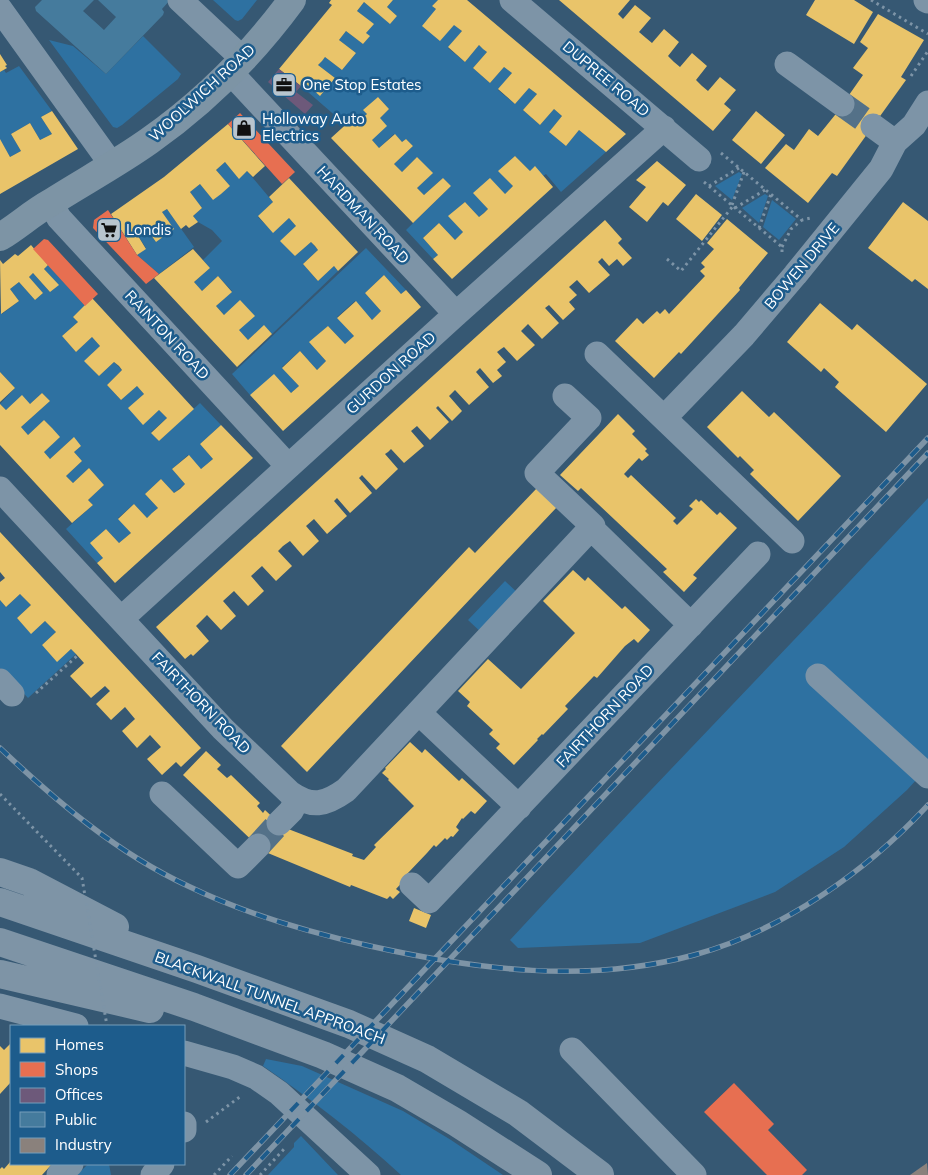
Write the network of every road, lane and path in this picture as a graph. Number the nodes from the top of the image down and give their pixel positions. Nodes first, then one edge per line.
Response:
1 (180, 0) edge
2 (292, 0) edge
3 (512, 0) edge
4 (871, 0) edge
5 (0, 9) edge
6 (928, 34) edge
7 (928, 51) edge
8 (787, 64) dead end
9 (236, 66) junction
10 (911, 76) dead end
11 (928, 103) edge
12 (842, 104) tunnel mouth
13 (873, 126) tunnel mouth
14 (664, 128) junction
15 (895, 142) junction
16 (706, 163) junction
17 (112, 164) junction
18 (739, 168) junction
19 (744, 172) junction
20 (709, 186) junction
21 (765, 190) junction
22 (770, 194) junction
23 (50, 202) junction
24 (733, 206) junction
25 (802, 220) junction
26 (836, 226) junction
27 (760, 228) junction
28 (0, 237) edge
29 (782, 247) junction
30 (667, 259) dead end
31 (795, 275) junction
32 (456, 314) junction
33 (597, 354) dead end
34 (565, 396) dead end
35 (664, 418) junction
36 (288, 466) junction
37 (0, 489) edge
38 (591, 528) junction
39 (792, 541) dead end
40 (758, 554) dead end
41 (121, 619) junction
42 (691, 625) junction
43 (78, 656) dead end
44 (818, 676) dead end
45 (15, 690) edge
46 (419, 713) junction
47 (928, 776) edge
48 (0, 794) edge
49 (162, 794) dead end
50 (298, 798) junction
51 (518, 806) junction
52 (279, 823) tunnel mouth
53 (258, 846) tunnel mouth
54 (0, 872) edge
55 (412, 885) dead end
56 (0, 902) edge
57 (0, 942) edge
58 (197, 969) junction
59 (0, 974) edge
60 (0, 1006) edge
61 (72, 1025) edge
62 (107, 1025) edge
63 (572, 1050) dead end
64 (185, 1053) edge
65 (323, 1055) junction
66 (248, 1090) dead end
67 (189, 1127) edge
68 (285, 1148) dead end
69 (232, 1156) dead end
70 (69, 1165) edge
71 (161, 1165) edge
72 (59, 1175) edge
73 (153, 1175) edge
74 (214, 1175) edge
75 (260, 1175) edge
76 (368, 1175) edge
77 (538, 1175) edge
78 (600, 1175) edge
79 (694, 1175) edge

1 - 9 street, HARDMAN ROAD
2 - 9 main road, WOOLWICH ROAD
3 - 14 street, DUPREE ROAD
4 - 6 path
5 - 17 street
7 - 10 path
8 - 12 street
9 - 17 main road, WOOLWICH ROAD
9 - 32 street, HARDMAN ROAD
11 - 15 street, BOWEN DRIVE
13 - 15 street
14 - 16 street, DUPREE ROAD
14 - 32 street, GURDON ROAD
15 - 26 street, BOWEN DRIVE
16 - 18 path
16 - 20 path
17 - 23 main road, WOOLWICH ROAD
18 - 19 path
18 - 20 path
19 - 21 path
19 - 24 path
20 - 24 path
21 - 22 path
21 - 24 path
22 - 25 path
22 - 27 path
23 - 28 main road, WOOLWICH ROAD
23 - 36 street, RAINTON ROAD
24 - 27 path
24 - 30 path
25 - 26 path
25 - 29 path
26 - 31 street, BOWEN DRIVE
27 - 29 path
29 - 31 path
31 - 35 street, BOWEN DRIVE
32 - 36 street, GURDON ROAD
33 - 35 street
34 - 38 street
35 - 39 street
36 - 41 street, GURDON ROAD
37 - 41 street, FAIRTHORN ROAD
38 - 42 street
38 - 46 street
40 - 42 street, FAIRTHORN ROAD
41 - 50 street, FAIRTHORN ROAD
42 - 51 street, FAIRTHORN ROAD
43 - 45 path
44 - 47 street
46 - 50 street
46 - 51 street
48 - 62 path, bridge
49 - 53 street
50 - 52 street
51 - 55 street, FAIRTHORN ROAD
54 - 58 highway
56 - 58 highway, BLACKWALL TUNNEL APPROACH
57 - 65 highway
58 - 78 highway, BLACKWALL TUNNEL APPROACH
59 - 65 highway
60 - 61 street
63 - 79 street
64 - 76 street
65 - 77 highway
66 - 67 path
68 - 75 path
69 - 74 path
70 - 72 street
71 - 73 street

